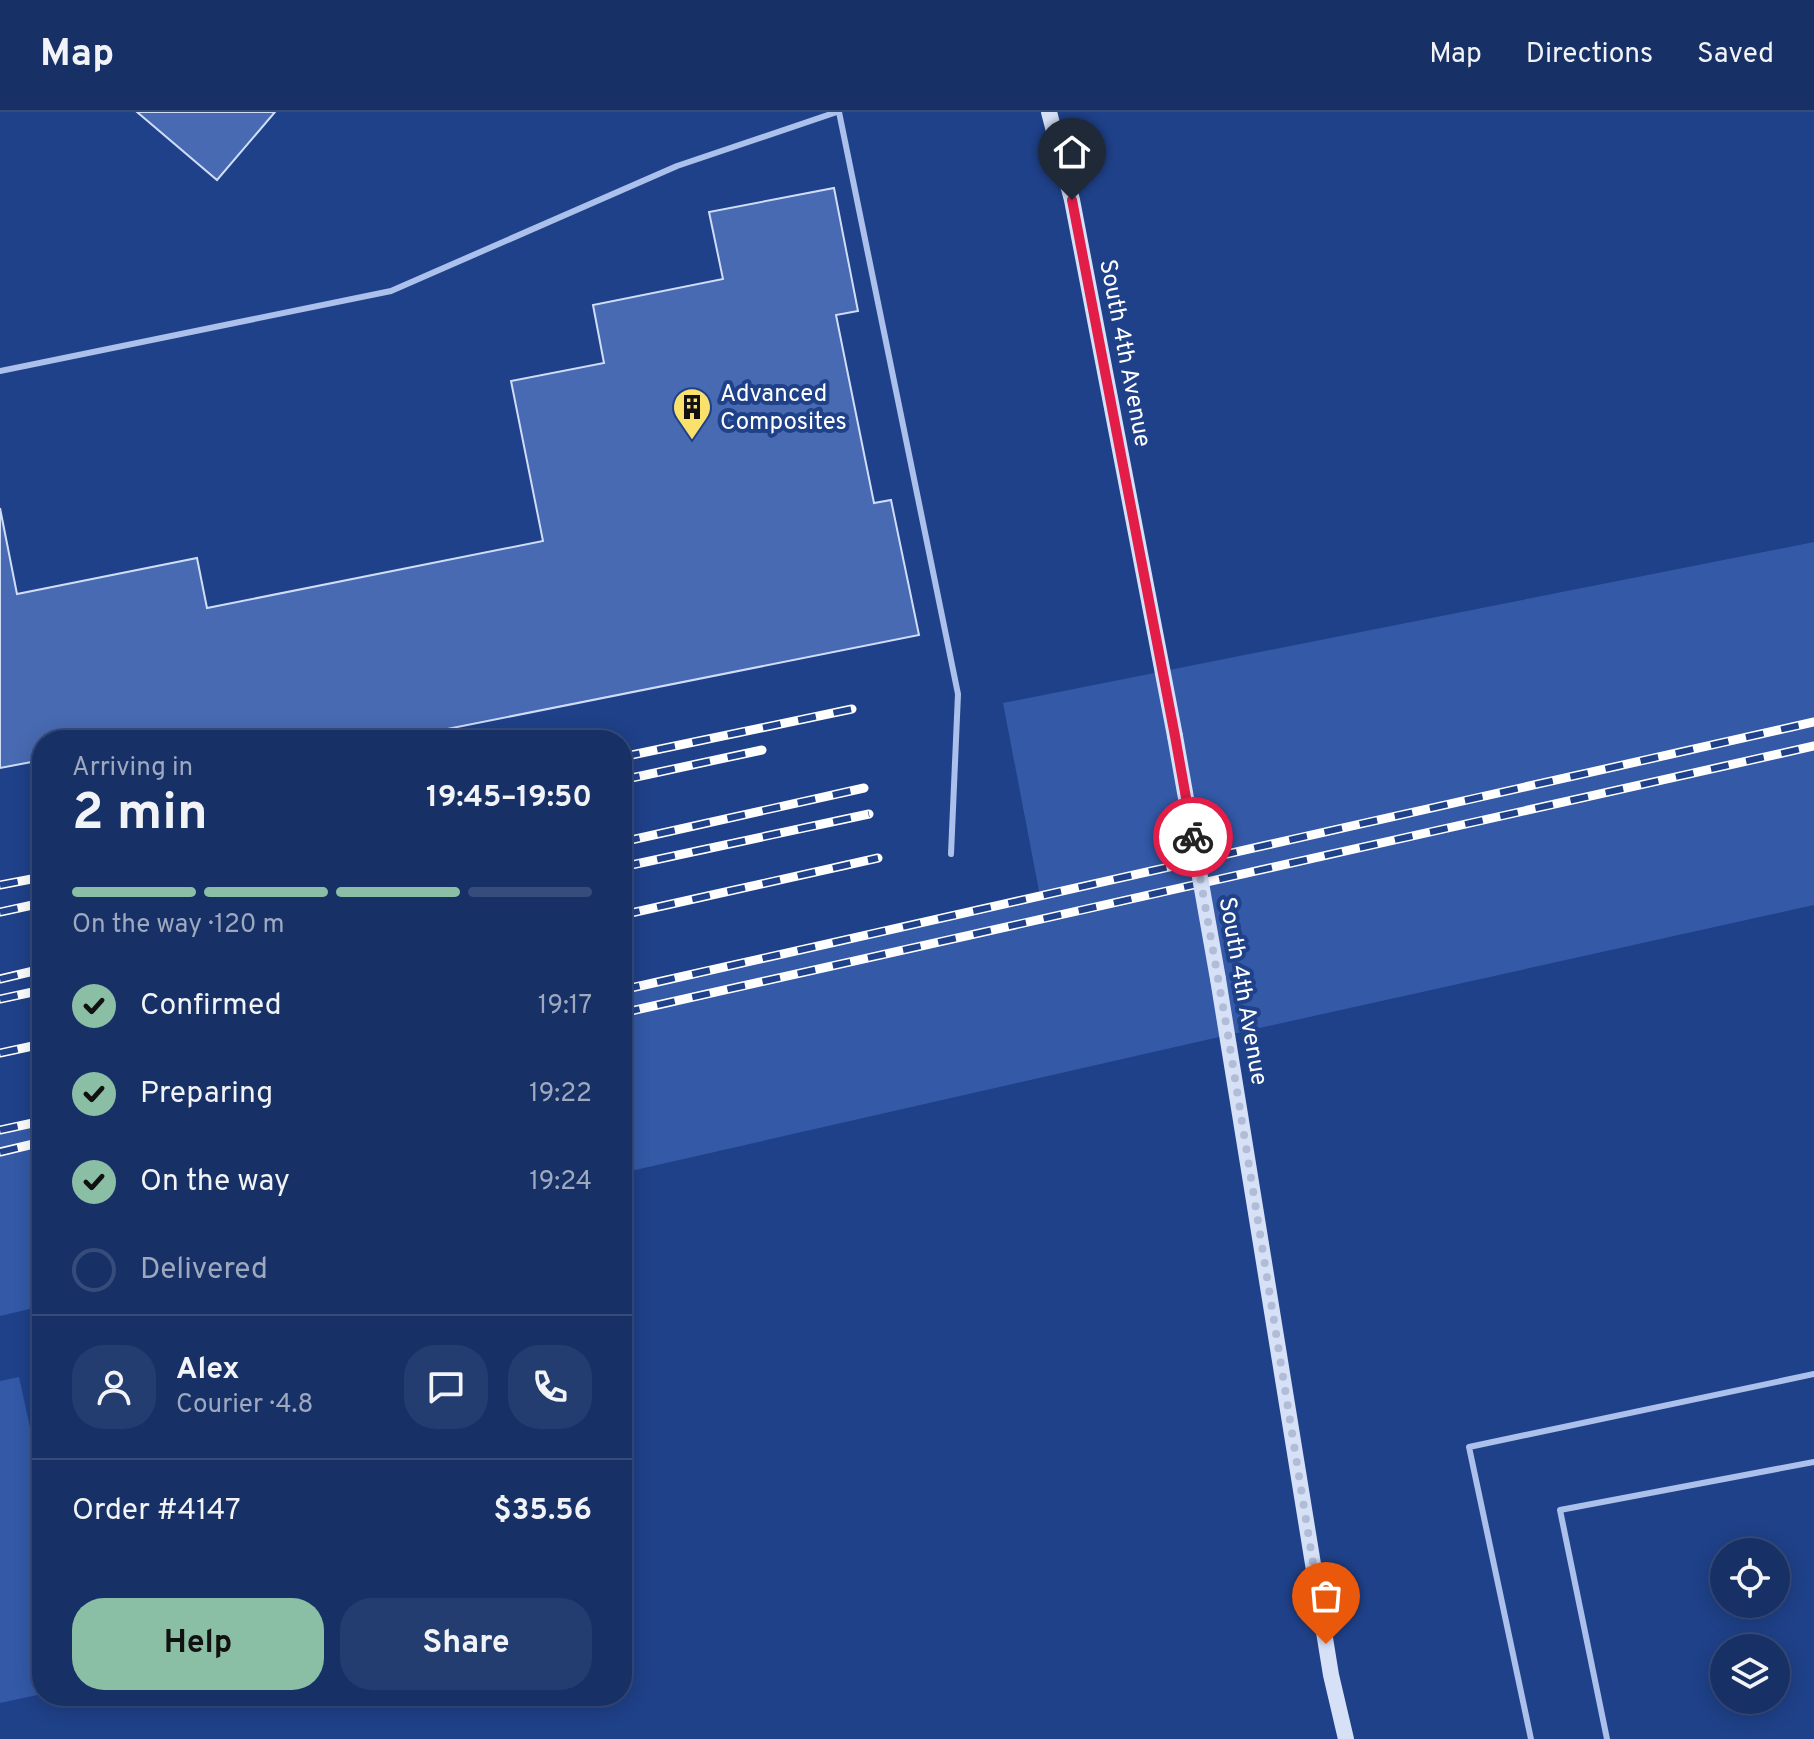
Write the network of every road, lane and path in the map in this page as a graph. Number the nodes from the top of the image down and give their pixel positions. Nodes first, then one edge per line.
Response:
1 (838, 112) edge
2 (1049, 112) edge
3 (0, 371) edge
4 (951, 854) dead end
5 (1814, 1374) edge
6 (1814, 1462) edge
7 (1346, 1739) edge
8 (1531, 1739) edge
9 (1607, 1739) edge

1 - 3 lane
1 - 4 lane
2 - 7 street, South 4th Avenue, bridge
5 - 8 lane
6 - 9 lane

